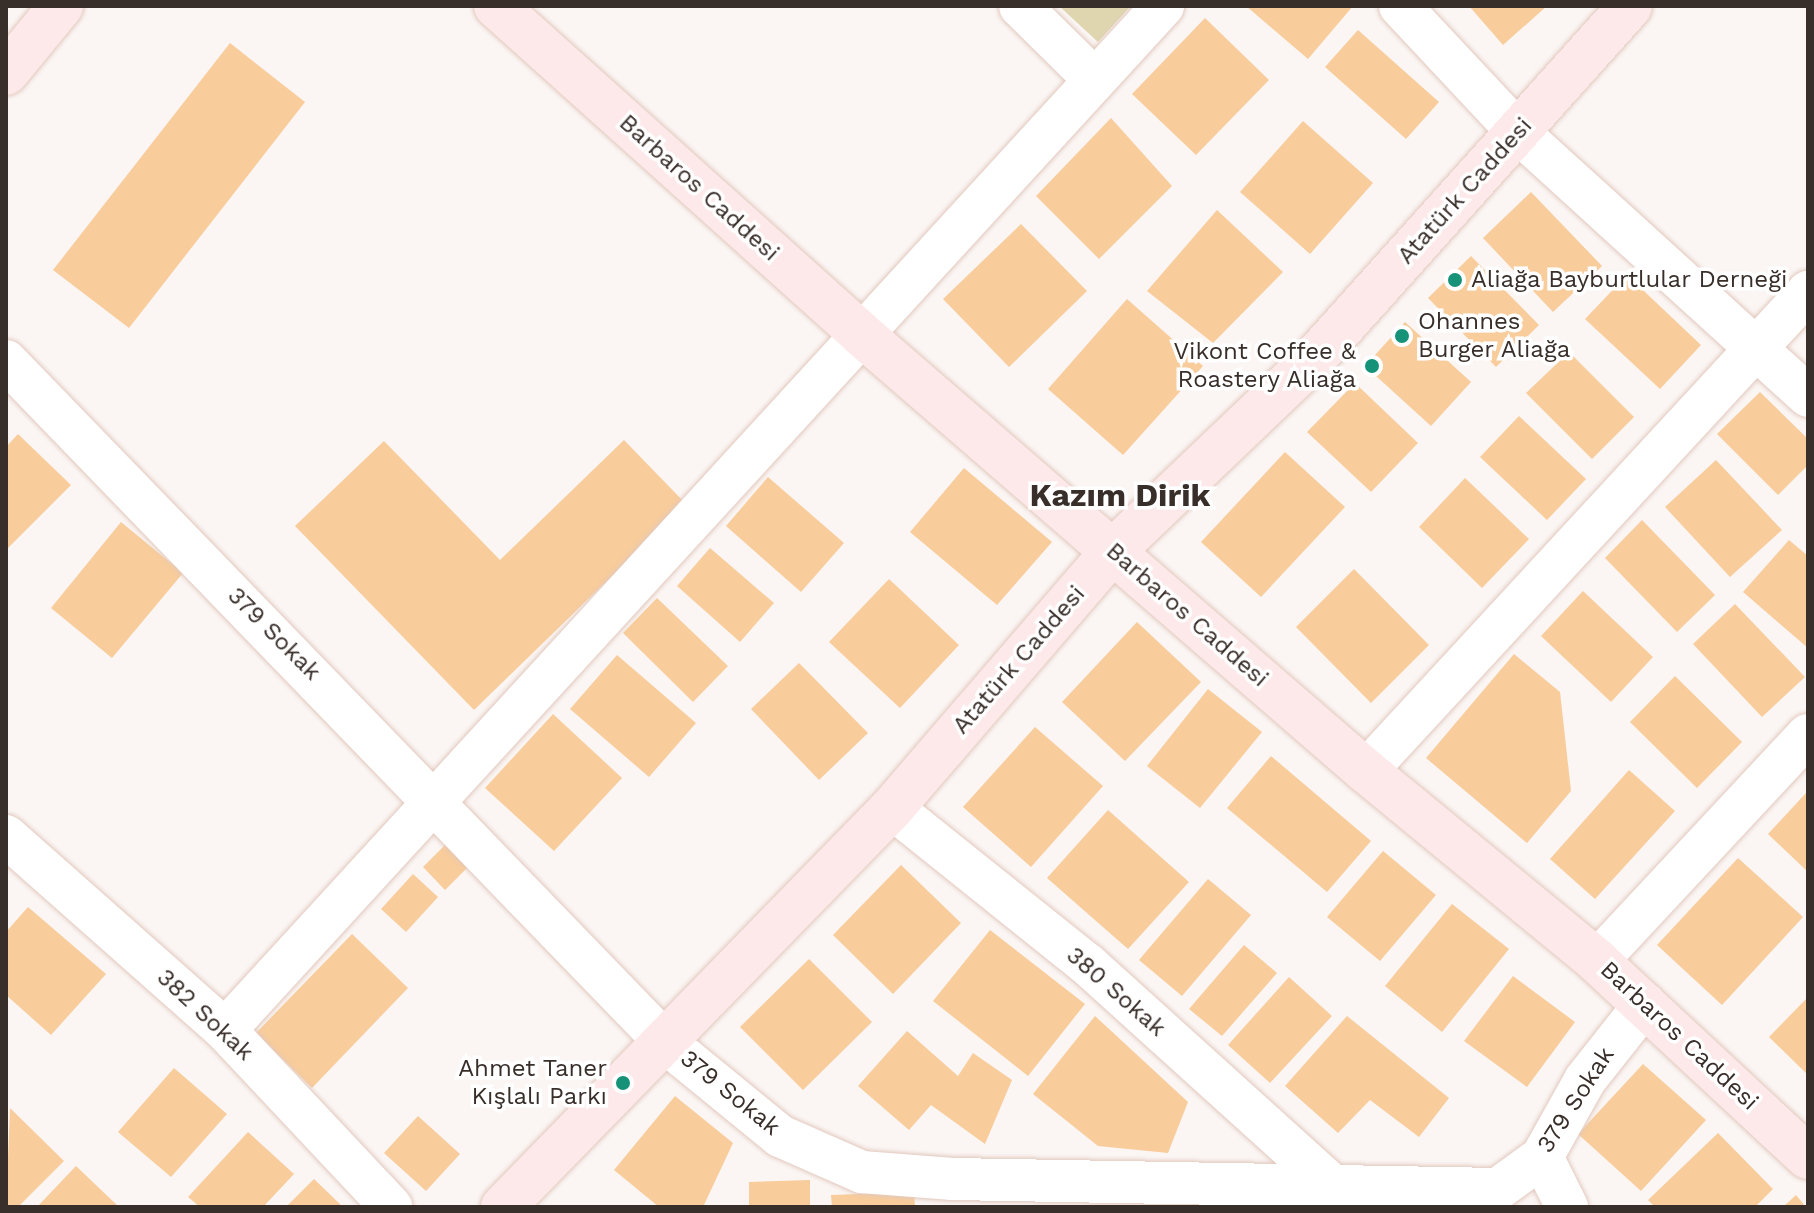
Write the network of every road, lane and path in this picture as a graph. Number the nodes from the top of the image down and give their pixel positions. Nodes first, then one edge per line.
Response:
1 (61, 6) edge
2 (496, 6) edge
3 (1020, 6) edge
4 (1163, 6) edge
5 (1400, 6) edge
6 (1630, 6) edge
7 (6, 73) edge
8 (1095, 80) junction
9 (1518, 132) junction
10 (1808, 292) edge
11 (860, 333) junction
12 (1758, 345) junction
13 (6, 361) edge
14 (1808, 396) edge
15 (1113, 551) junction
16 (1808, 735) edge
17 (1366, 771) junction
18 (435, 797) junction
19 (892, 808) junction
20 (6, 836) edge
21 (1597, 961) junction
22 (1645, 1004) junction
23 (225, 1030) junction
24 (665, 1042) junction
25 (1542, 1157) junction
26 (1808, 1157) edge
27 (1332, 1185) junction
28 (954, 1193) edge
29 (391, 1207) edge
30 (503, 1207) edge
31 (1567, 1207) edge

1 - 7 street
2 - 11 street, Barbaros Caddesi
3 - 8 street
4 - 8 street
5 - 9 street
6 - 9 street, Atatürk Caddesi
8 - 11 street
9 - 12 street
9 - 15 street, Atatürk Caddesi
10 - 12 street
11 - 15 street, Barbaros Caddesi
11 - 18 street
12 - 14 street
12 - 17 street
13 - 18 street, 379 Sokak
15 - 17 street, Barbaros Caddesi
15 - 19 street, Atatürk Caddesi
16 - 21 street
17 - 21 street, Barbaros Caddesi
18 - 23 street
18 - 24 street, 379 Sokak
19 - 24 street, Atatürk Caddesi
19 - 27 street, 380 Sokak
20 - 23 street, 382 Sokak
21 - 22 street, Barbaros Caddesi
22 - 25 street, 379 Sokak
22 - 26 street, Barbaros Caddesi
23 - 29 street, 382 Sokak
24 - 28 street, 379 Sokak
24 - 30 street, Atatürk Caddesi
25 - 27 street, 379 Sokak
25 - 31 street
27 - 28 street, 379 Sokak

